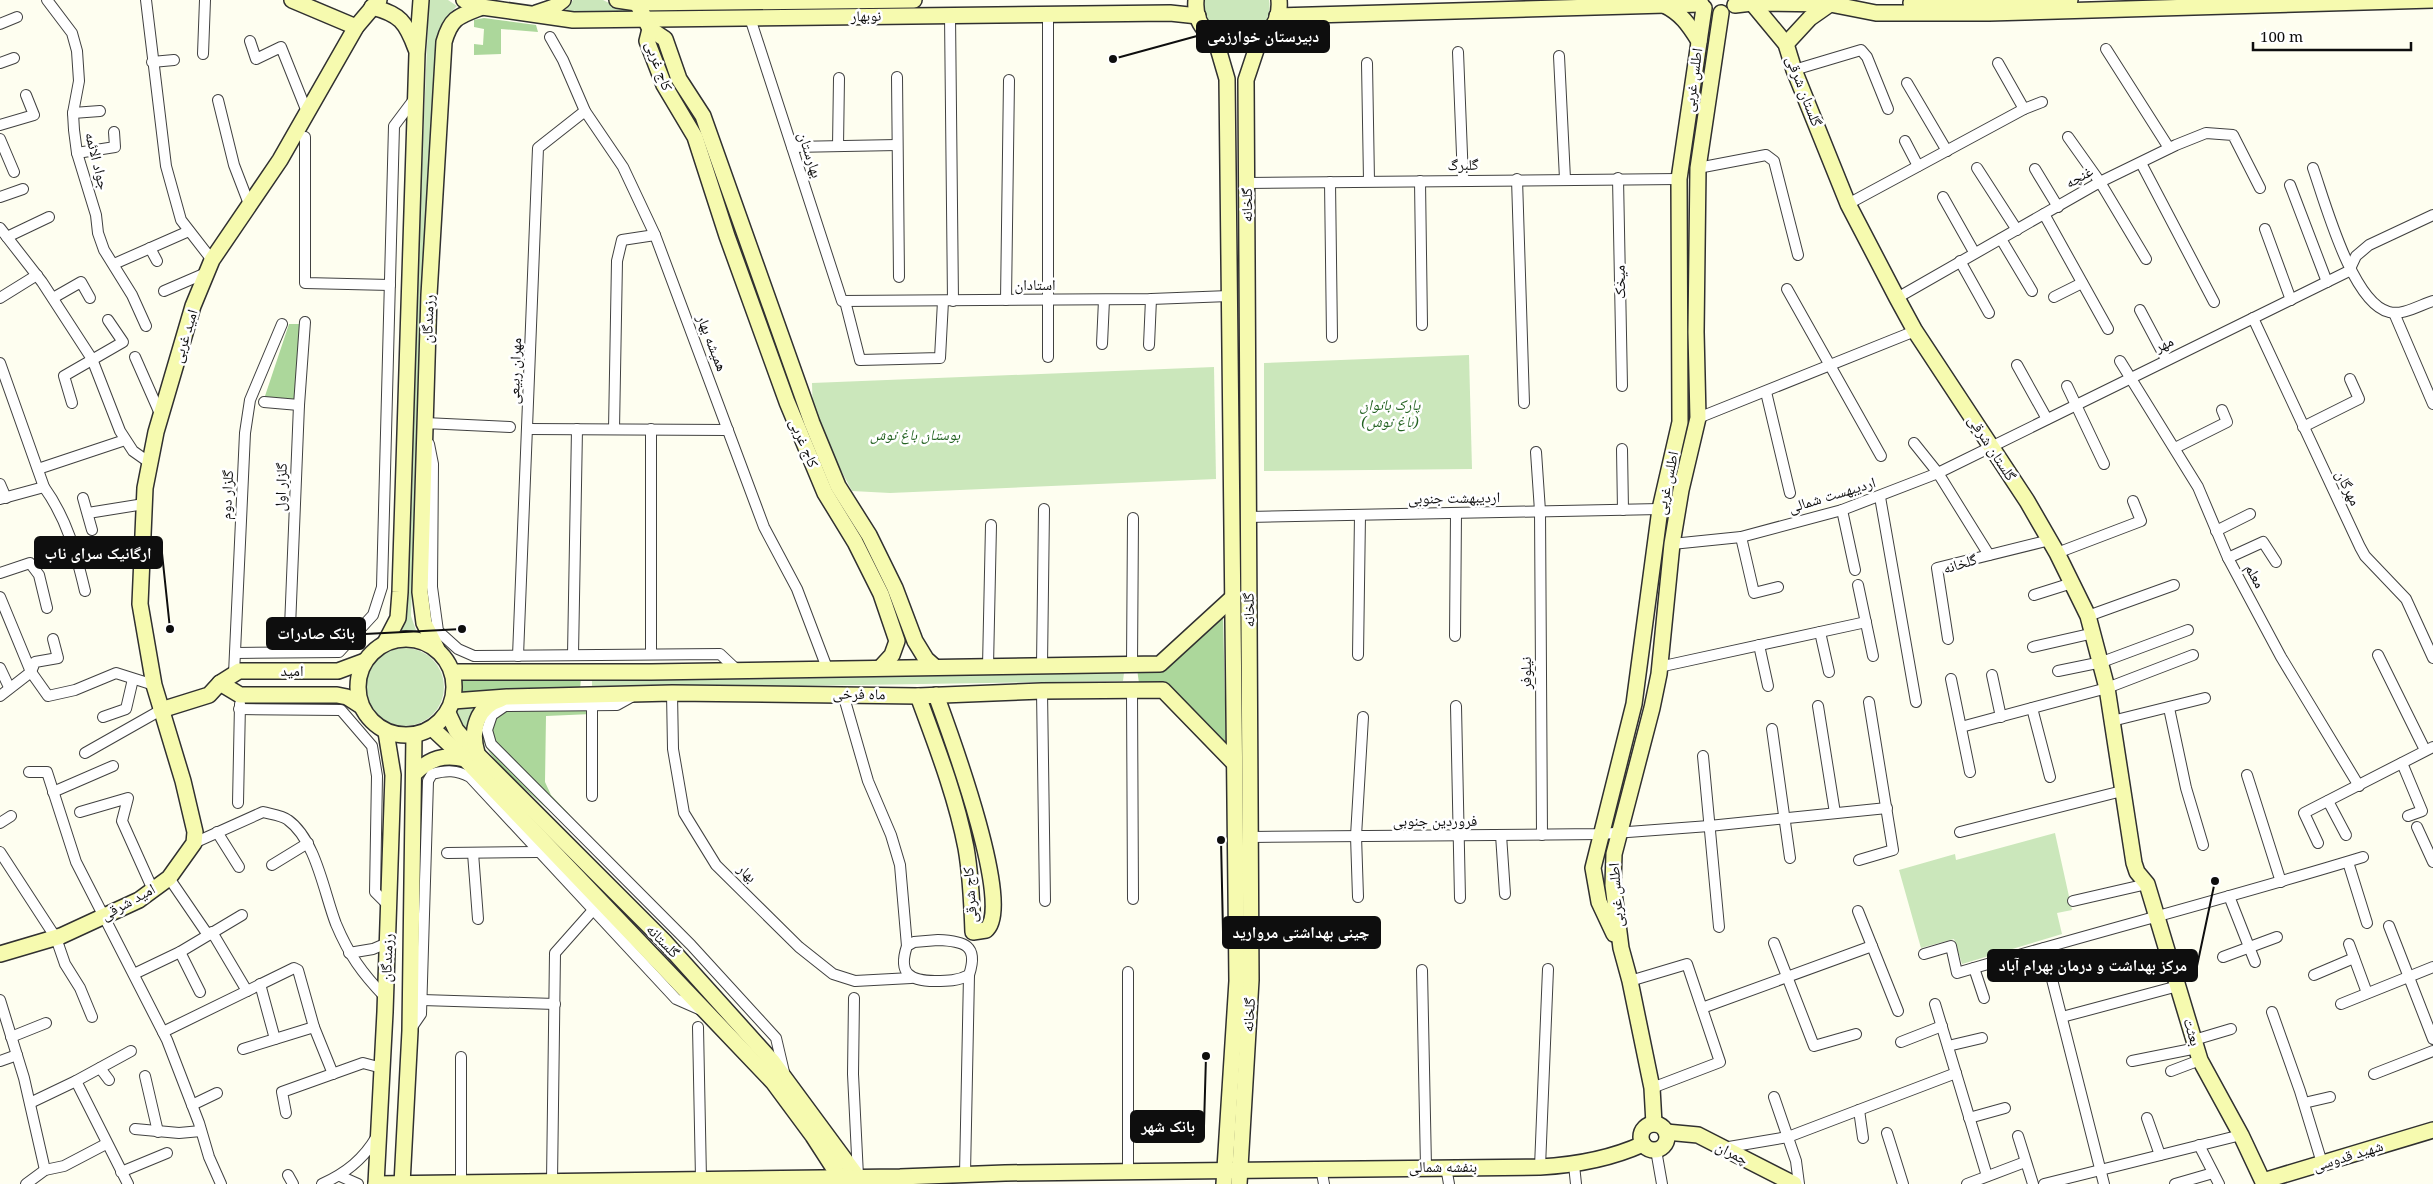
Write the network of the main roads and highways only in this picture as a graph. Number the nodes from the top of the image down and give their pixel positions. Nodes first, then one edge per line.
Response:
1 (292, 0) edge
2 (421, 0) edge
3 (464, 0) edge
4 (563, 0) edge
5 (617, 0) edge
6 (914, 0) edge
7 (1196, 0) edge
8 (1279, 0) edge
9 (2070, 0) edge
10 (2433, 0) edge
11 (782, 1) edge
12 (2316, 2) edge
13 (375, 3) edge
14 (637, 3) junction
15 (1742, 3) edge
16 (2217, 3) edge
17 (1701, 4) edge
18 (1830, 4) junction
19 (1664, 5) junction
20 (482, 7) junction
21 (535, 13) junction
22 (1721, 13) junction
23 (1198, 16) junction
24 (1277, 16) junction
25 (647, 24) junction
26 (356, 27) junction
27 (1215, 38) junction
28 (1260, 38) junction
29 (1699, 41) junction
30 (1786, 44) junction
31 (417, 54) junction
32 (740, 226) junction
33 (726, 231) junction
34 (802, 396) junction
35 (787, 402) junction
36 (1232, 599) junction
37 (897, 641) junction
38 (915, 641) junction
39 (385, 643) junction
40 (437, 650) junction
41 (365, 661) junction
42 (1132, 664) junction
43 (881, 667) junction
44 (935, 667) junction
45 (453, 672) junction
46 (588, 672) junction
47 (220, 684) junction
48 (1132, 690) junction
49 (936, 695) junction
50 (918, 696) junction
51 (507, 697) junction
52 (589, 701) junction
53 (362, 706) junction
54 (450, 707) junction
55 (161, 710) junction
56 (433, 729) junction
57 (386, 732) junction
58 (414, 735) junction
59 (471, 756) junction
60 (1234, 763) junction
61 (414, 774) junction
62 (2142, 878) joint
63 (1621, 948) junction
64 (0, 954) edge
65 (1660, 1128) junction
66 (2433, 1130) edge
67 (1650, 1147) junction
68 (1005, 1178) edge
69 (1089, 1178) edge
70 (1231, 1178) edge
71 (894, 1180) edge
72 (755, 1181) edge
73 (842, 1181) edge
74 (860, 1181) edge
75 (622, 1182) edge
76 (2264, 1182) edge
77 (488, 1183) edge
78 (376, 1184) edge
79 (402, 1184) edge
80 (1794, 1184) edge

1 - 26 main road
2 - 31 main road, رزمندگان
3 - 20 main road
4 - 21 main road
5 - 14 main road, نوبهار
6 - 11 main road, نوبهار
7 - 23 main road
8 - 24 main road
9 - 18 main road
10 - 12 main road
11 - 14 main road, نوبهار
12 - 16 main road
13 - 26 main road, امید غربی
13 - 31 main road, امید غربی
14 - 25 main road
15 - 18 main road
15 - 22 main road
15 - 30 main road, گلستان شرقی
16 - 18 main road
17 - 19 main road
17 - 22 main road
17 - 29 main road, اطلس غربی
18 - 30 main road, گلستان شرقی
19 - 24 main road
19 - 29 main road
20 - 21 main road, نوبهار
20 - 40 main road, رزمندگان
21 - 25 main road, نوبهار
22 - 63 main road, اطلس غربی
23 - 25 main road, نوبهار
23 - 27 main road
24 - 28 main road
25 - 32 main road, کاج غربی
25 - 33 main road, کاج غربی
26 - 55 main road, امید غربی
27 - 28 main road
27 - 36 main road, گلخانه
28 - 70 main road, گلخانه
29 - 63 main road, اطلس غربی
30 - 62 main road, گلستان شرقی
31 - 39 main road, رزمندگان
32 - 33 main road
32 - 34 main road, کاج غربی
33 - 35 main road, کاج غربی
34 - 35 main road
34 - 38 main road, کاج غربی
35 - 37 main road, کاج غربی
36 - 42 main road, ماه فرخی
36 - 60 main road, گلخانه
37 - 38 main road
37 - 43 main road
38 - 44 main road, کاج غربی
39 - 40 main road
39 - 41 main road
40 - 45 main road
41 - 47 main road, امید
41 - 53 main road
42 - 44 main road, ماه فرخی
42 - 48 main road
43 - 44 main road, ماه فرخی
43 - 46 main road, ماه فرخی
45 - 46 main road, ماه فرخی
45 - 54 main road
46 - 52 main road
47 - 53 main road, امید
47 - 55 main road, امید
48 - 49 main road, ماه فرخی
48 - 60 main road, ماه فرخی
49 - 50 main road, ماه فرخی
49 - 50 main road, کاج شرقی
50 - 52 main road, ماه فرخی
51 - 52 main road, ماه فرخی
51 - 54 main road, ماه فرخی
51 - 59 main road
53 - 57 main road
54 - 56 main road
54 - 59 main road, گلستانه
55 - 64 main road, امید شرقی
56 - 58 main road
56 - 59 main road, گلستانه
57 - 58 main road
57 - 78 main road, رزمندگان
58 - 61 main road, رزمندگان
59 - 61 main road
59 - 73 main road, گلستانه
59 - 74 main road, گلستانه
60 - 70 main road, گلخانه
61 - 79 main road, رزمندگان
62 - 76 main road, بعثت
63 - 65 main road, اطلس غربی
65 - 67 main road
65 - 67 main road
65 - 80 main road, چمران
66 - 76 main road, شهید قدوسی
67 - 70 main road, بنفشه شمالی
68 - 69 main road, بنفشه شمالی
68 - 71 main road, بنفشه شمالی
69 - 70 main road, بنفشه شمالی
71 - 74 main road, بنفشه شمالی
72 - 73 main road, بنفشه شمالی
72 - 75 main road, بنفشه شمالی
73 - 74 main road, بنفشه شمالی
75 - 77 main road, بنفشه شمالی
77 - 79 main road, بنفشه شمالی
78 - 79 main road, بنفشه شمالی

